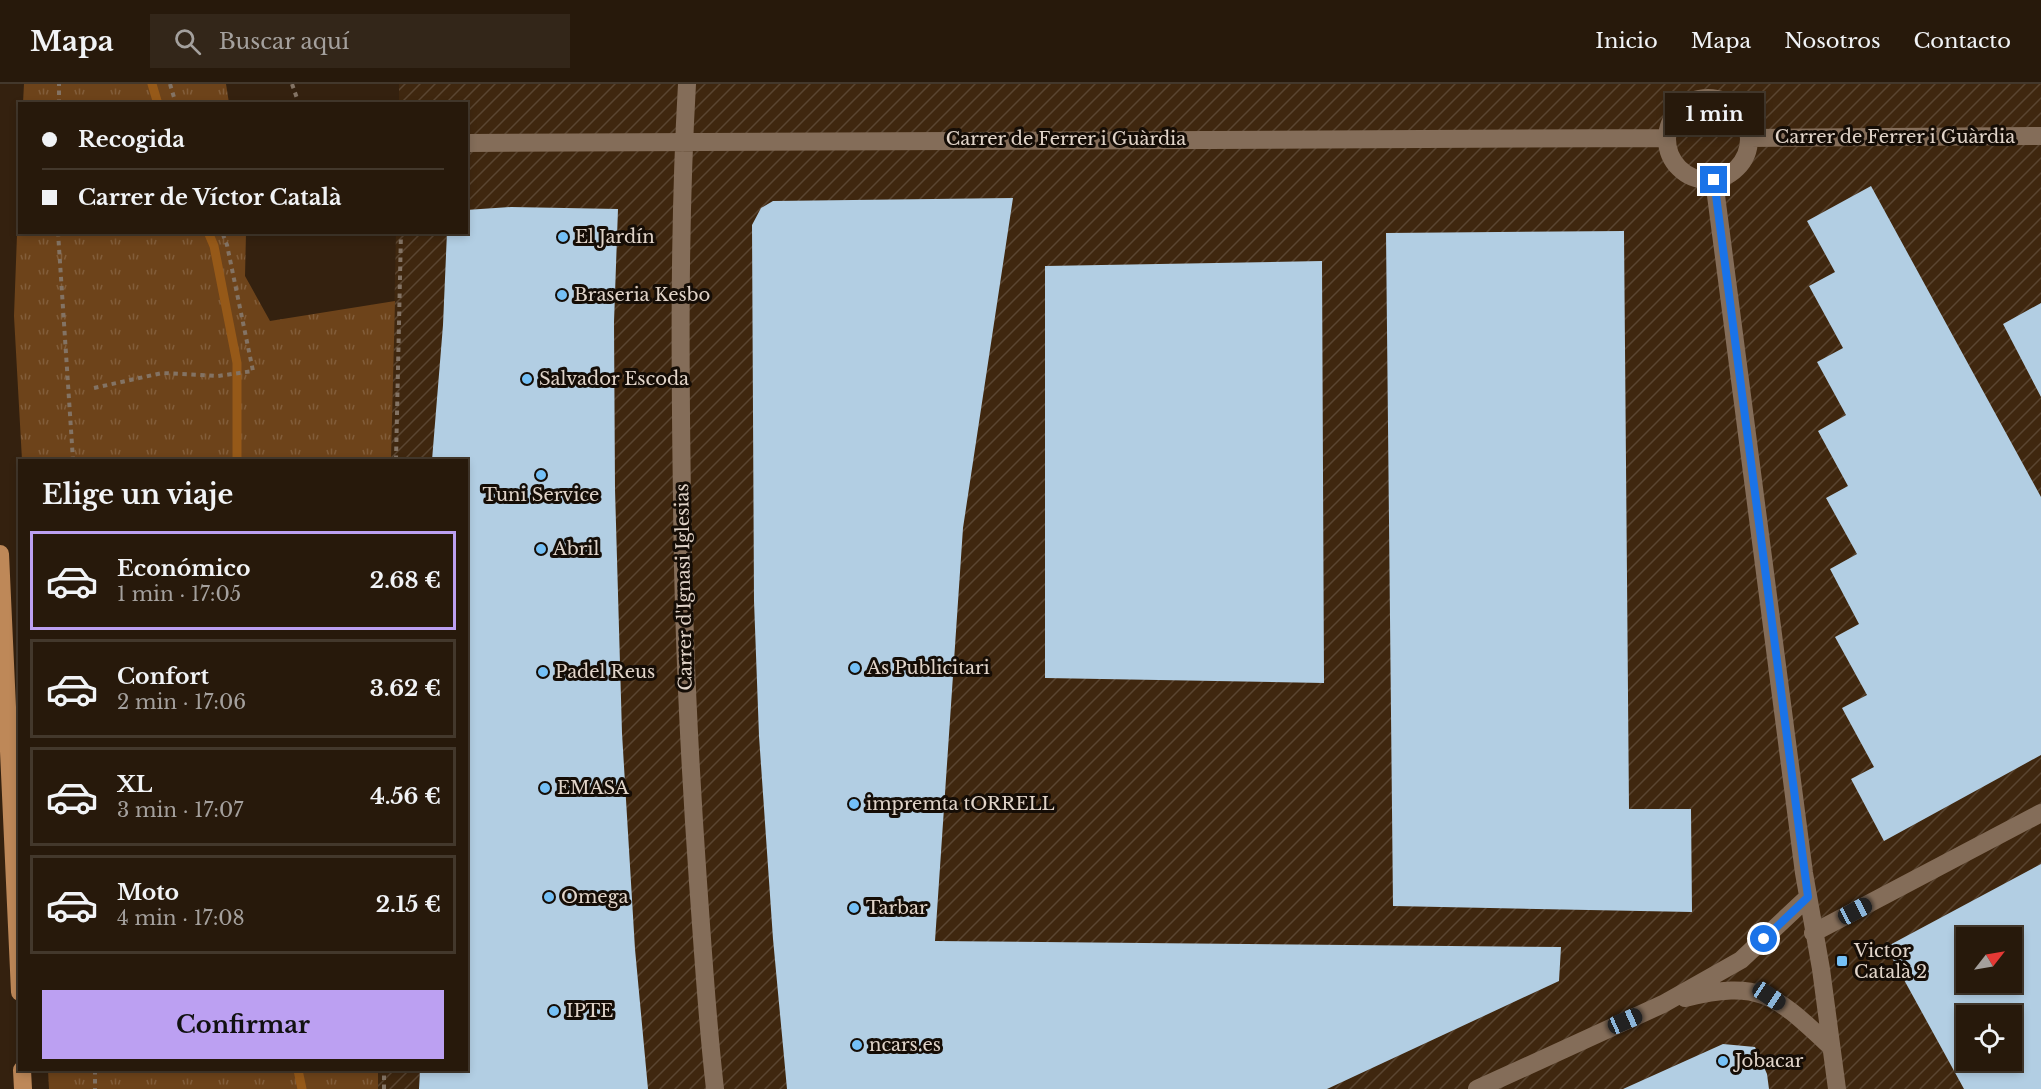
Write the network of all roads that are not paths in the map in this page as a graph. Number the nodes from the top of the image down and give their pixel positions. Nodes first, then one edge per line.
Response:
1 (687, 84) edge
2 (1705, 91) edge
3 (2041, 136) edge
4 (1666, 138) junction
5 (1749, 138) junction
6 (683, 140) junction
7 (468, 143) edge
8 (1714, 180) junction
9 (0, 554) edge
10 (2041, 813) edge
11 (1808, 897) junction
12 (1813, 933) junction
13 (18, 948) edge
14 (1663, 1004) junction
15 (1830, 1046) junction
16 (22, 1071) edge
17 (23, 1089) edge
18 (715, 1089) edge
19 (1477, 1089) edge
20 (1837, 1089) edge

1 - 6 street, Carrer d'Ignasi Iglesias
2 - 4 street
2 - 5 street
3 - 5 street, Carrer de Ferrer i Guàrdia
4 - 6 street, Carrer de Ferrer i Guàrdia
4 - 8 street
5 - 8 street
6 - 7 street, Carrer de Ferrer i Guàrdia
6 - 18 street, Carrer d'Ignasi Iglesias
8 - 11 street
9 - 13 highway
10 - 12 street
11 - 12 street
11 - 14 street
12 - 15 street
14 - 15 street
14 - 19 street
15 - 20 street
16 - 17 highway

